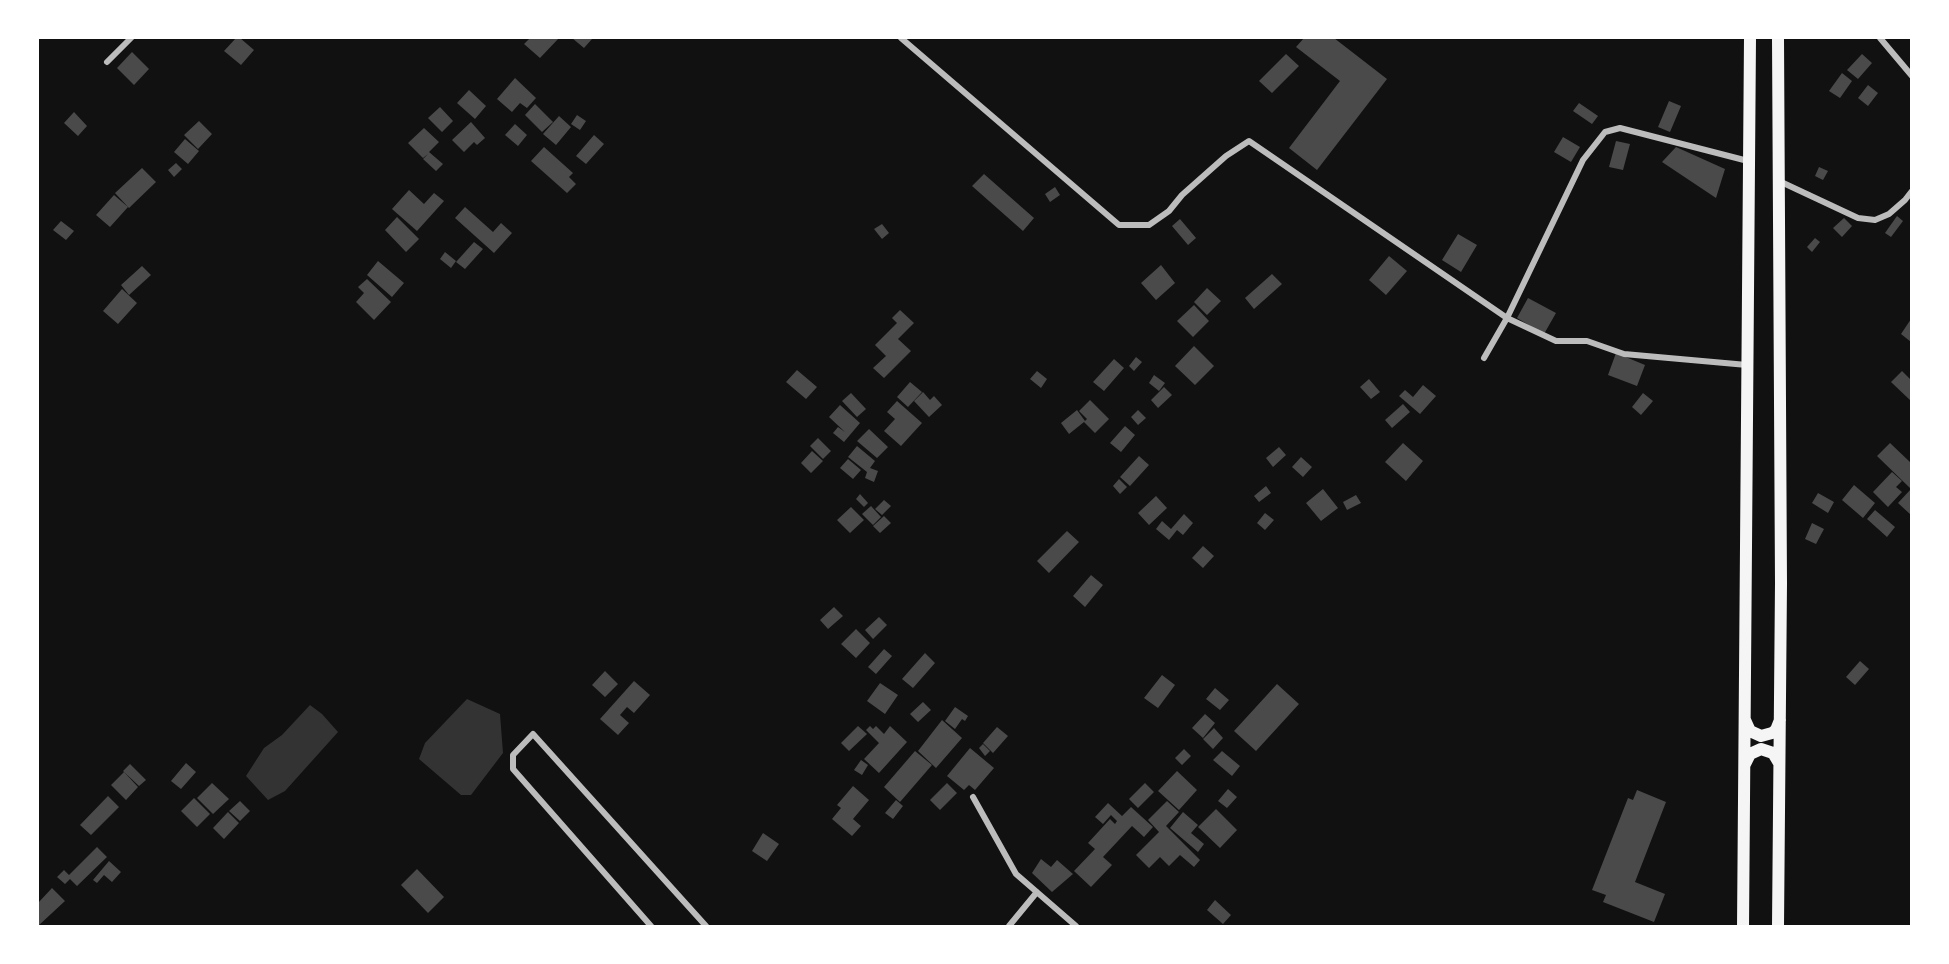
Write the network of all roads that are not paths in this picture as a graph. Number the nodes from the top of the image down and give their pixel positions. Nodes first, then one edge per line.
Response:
1 (131, 38) edge
2 (901, 38) edge
3 (1750, 38) edge
4 (1778, 38) edge
5 (1880, 38) edge
6 (107, 62) dead end
7 (1911, 76) edge
8 (1748, 161) junction
9 (1779, 181) junction
10 (1911, 191) edge
11 (1507, 318) junction
12 (1484, 358) dead end
13 (1747, 365) junction
14 (1745, 716) junction
15 (1780, 719) junction
16 (1779, 763) junction
17 (1744, 765) junction
18 (973, 797) dead end
19 (1037, 892) junction
20 (651, 927) edge
21 (706, 927) edge
22 (1009, 927) edge
23 (1076, 927) edge
24 (1743, 927) edge
25 (1778, 927) edge

1 - 6 street
2 - 11 street
3 - 8 highway
4 - 9 highway
5 - 7 street
8 - 11 street
8 - 13 highway
9 - 10 street
9 - 15 highway
11 - 12 street
11 - 13 street
13 - 14 highway
14 - 15 highway
14 - 17 highway
15 - 16 highway
16 - 17 highway
16 - 25 highway
17 - 24 highway
18 - 19 street
19 - 22 street
19 - 23 street
20 - 21 street

